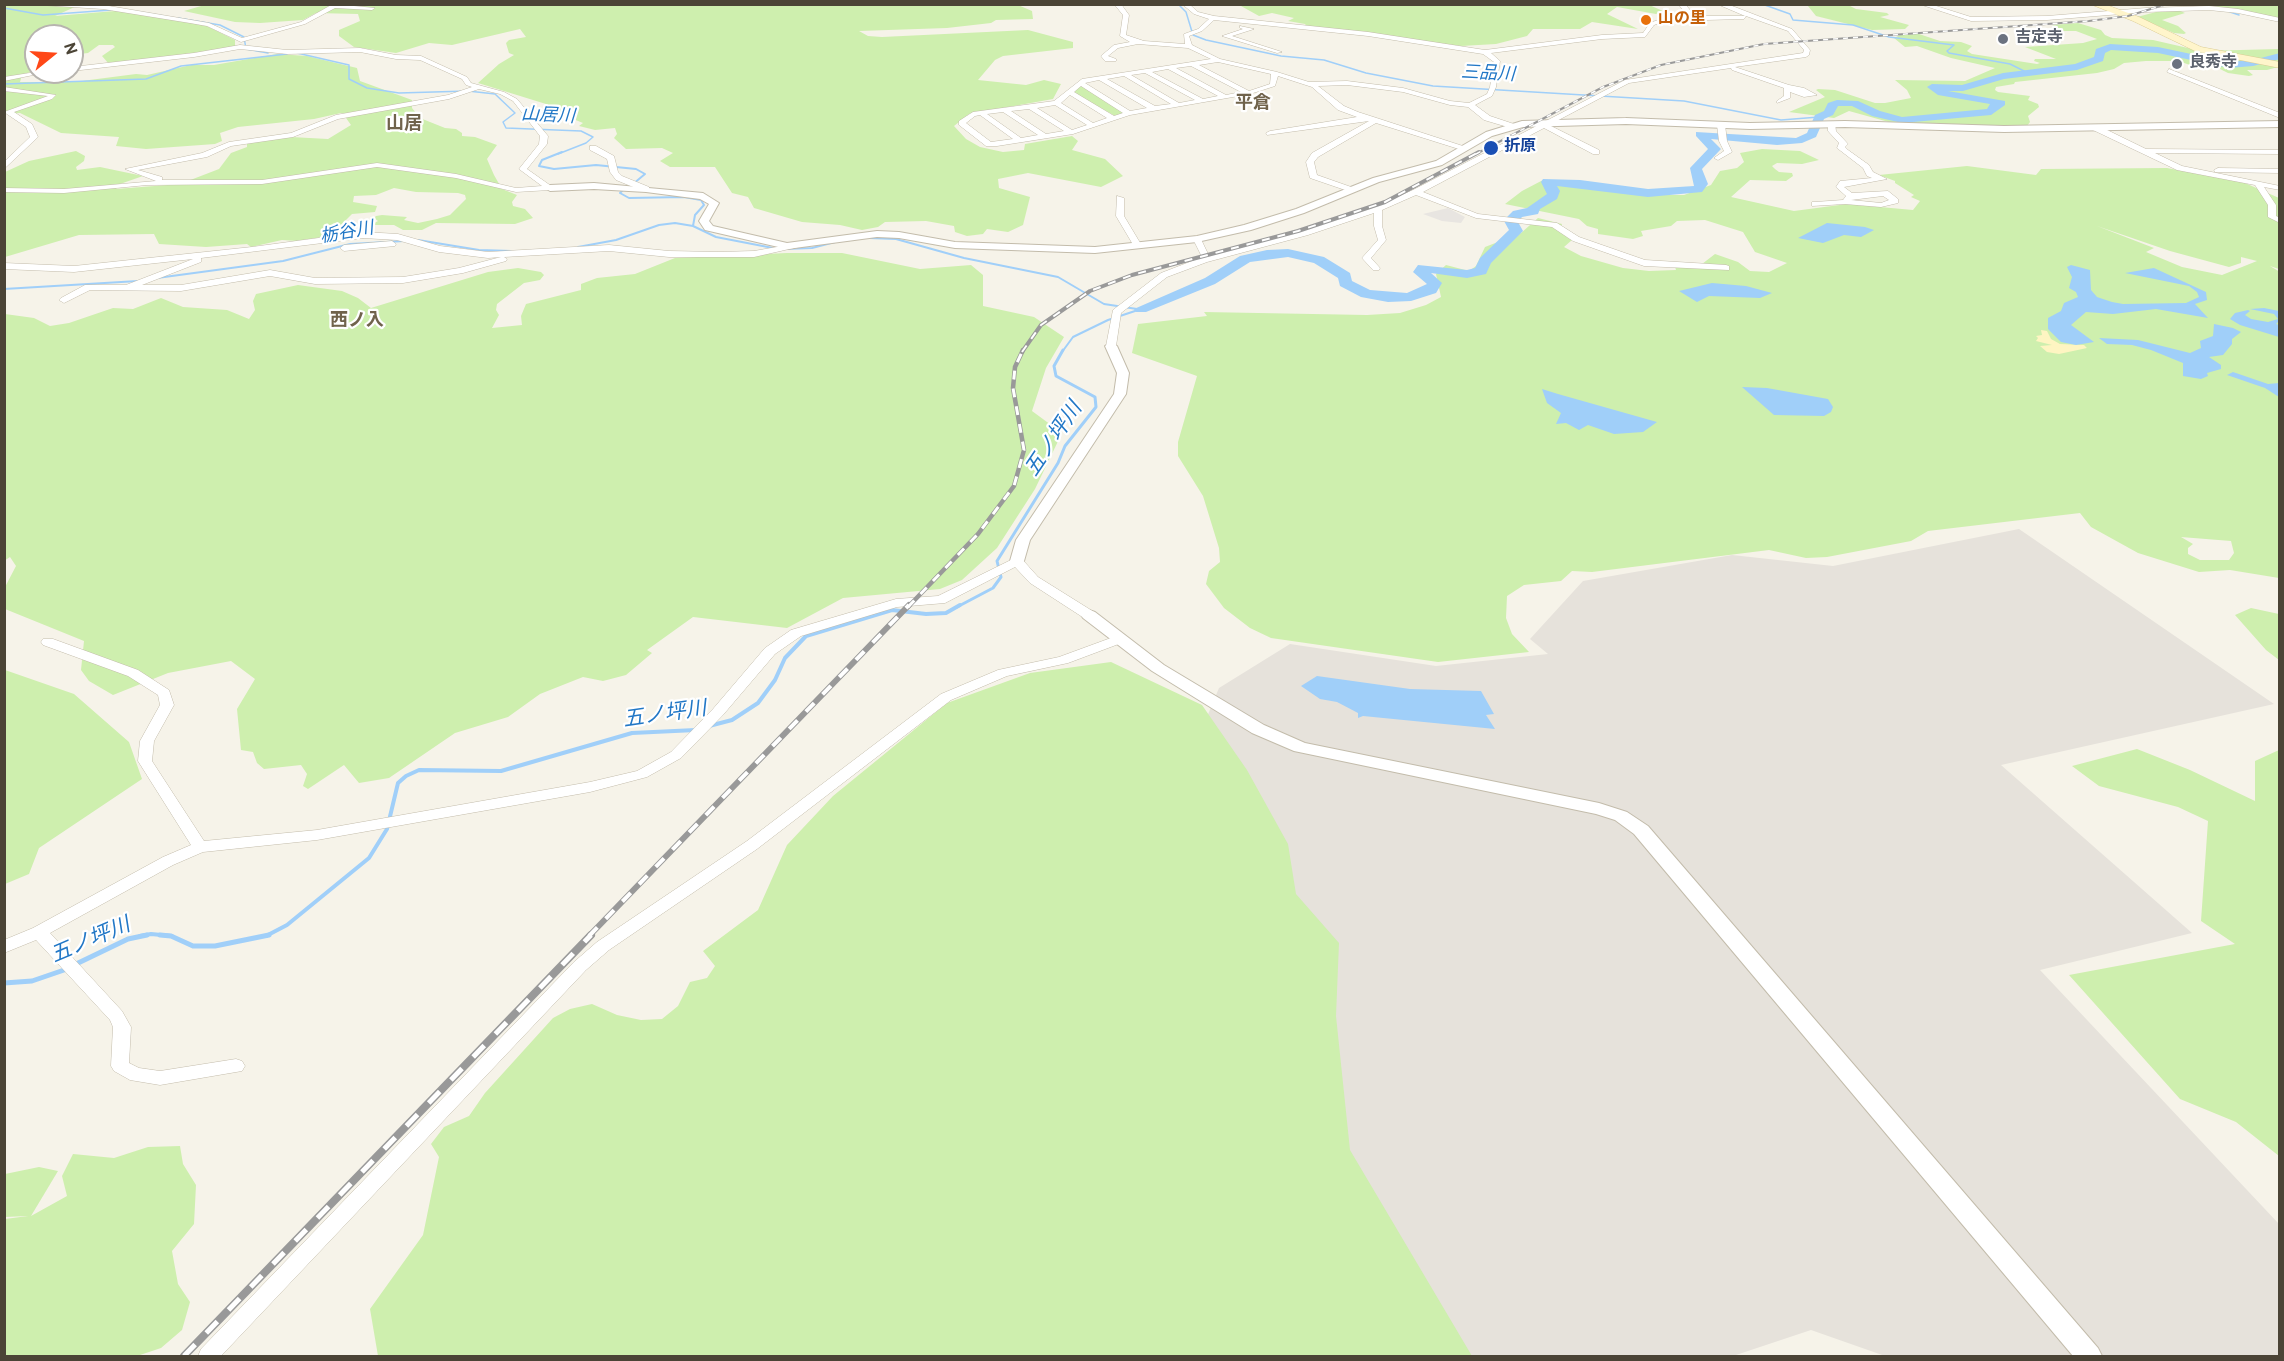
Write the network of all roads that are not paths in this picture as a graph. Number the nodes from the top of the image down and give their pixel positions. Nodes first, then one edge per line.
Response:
1 (27, 4) edge
2 (1117, 4) edge
3 (1185, 4) edge
4 (1681, 4) edge
5 (1720, 4) edge
6 (1922, 4) edge
7 (2094, 4) edge
8 (372, 8) dead end
9 (2120, 12) junction
10 (1213, 15) junction
11 (1758, 17) junction
12 (1693, 18) junction
13 (2280, 20) edge
14 (1245, 22) junction
15 (1137, 42) junction
16 (240, 43) junction
17 (1189, 46) junction
18 (1485, 52) junction
19 (1114, 60) dead end
20 (1218, 60) junction
21 (1192, 64) junction
22 (2276, 64) edge
23 (1244, 65) junction
24 (1169, 67) junction
25 (1729, 67) junction
26 (84, 68) edge
27 (1146, 71) junction
28 (2169, 71) dead end
29 (1275, 73) junction
30 (1125, 74) junction
31 (24, 76) edge
32 (1217, 77) junction
33 (1101, 78) junction
34 (4, 79) edge
35 (1080, 83) junction
36 (1308, 84) junction
37 (477, 88) junction
38 (4, 89) edge
39 (1068, 91) junction
40 (1248, 93) junction
41 (1225, 97) junction
42 (1202, 101) junction
43 (1779, 102) dead end
44 (1056, 103) junction
45 (1178, 105) junction
46 (1470, 105) junction
47 (1030, 106) junction
48 (1154, 108) junction
49 (1005, 110) junction
50 (981, 113) junction
51 (1129, 113) junction
52 (2280, 116) edge
53 (1112, 118) junction
54 (1370, 119) junction
55 (1545, 124) junction
56 (1832, 124) junction
57 (2280, 124) edge
58 (1092, 125) junction
59 (1511, 126) junction
60 (2096, 128) junction
61 (1070, 132) junction
62 (1722, 132) junction
63 (1270, 133) dead end
64 (1044, 136) junction
65 (1019, 141) junction
66 (593, 148) dead end
67 (1465, 148) junction
68 (2143, 151) junction
69 (1596, 152) dead end
70 (2280, 152) edge
71 (1718, 158) dead end
72 (4, 168) edge
73 (2189, 170) junction
74 (2280, 171) edge
75 (184, 182) junction
76 (2257, 183) junction
77 (550, 189) junction
78 (646, 189) junction
79 (2280, 189) edge
80 (4, 190) edge
81 (1352, 190) junction
82 (1416, 192) junction
83 (1120, 198) dead end
84 (1815, 204) dead end
85 (1378, 209) junction
86 (2280, 221) edge
87 (1197, 239) junction
88 (412, 242) junction
89 (1138, 246) junction
90 (794, 247) junction
91 (344, 249) dead end
92 (215, 254) junction
93 (514, 255) junction
94 (1204, 260) junction
95 (4, 266) edge
96 (61, 268) junction
97 (1376, 268) dead end
98 (1726, 268) dead end
99 (4, 276) edge
100 (127, 288) junction
101 (64, 300) dead end
102 (1112, 346) joint
103 (1013, 562) junction
104 (1089, 615) joint
105 (1119, 639) junction
106 (48, 642) dead end
107 (200, 847) junction
108 (39, 932) junction
109 (4, 947) edge
110 (236, 1066) dead end
111 (208, 1356) edge
112 (2089, 1356) edge

1 - 16 street
2 - 15 street
3 - 10 street
4 - 12 street
5 - 11 street
6 - 9 street
7 - 9 main road
8 - 16 street
9 - 13 street
9 - 22 main road
10 - 14 street
10 - 17 street
11 - 12 street
11 - 25 street
12 - 18 street
14 - 18 street
14 - 23 street
15 - 17 street
15 - 19 street
16 - 26 street
16 - 37 street
17 - 20 street
18 - 46 street
20 - 21 street
20 - 23 street
21 - 24 street
21 - 32 street
23 - 29 street
23 - 32 street
24 - 27 street
24 - 41 street
25 - 43 street
25 - 55 street
27 - 30 street
27 - 42 street
28 - 52 street
29 - 36 street
29 - 40 street
30 - 33 street
30 - 45 street
31 - 34 street
32 - 40 street
33 - 35 street
33 - 48 street
35 - 39 street
35 - 51 street
36 - 46 street
36 - 54 street
37 - 75 street
37 - 77 street
38 - 72 street
39 - 44 street
39 - 53 street
40 - 41 street
41 - 42 street
42 - 45 street
44 - 47 street
44 - 58 street
45 - 48 street
46 - 59 street
47 - 49 street
47 - 61 street
48 - 51 street
49 - 50 street
49 - 64 street
50 - 65 street
50 - 65 street
51 - 53 street
53 - 58 street
54 - 63 street
54 - 67 street
54 - 81 street
55 - 59 street
55 - 62 street
55 - 69 street
55 - 82 street
56 - 60 street
56 - 62 street
56 - 84 street
57 - 60 street
58 - 61 street
59 - 67 street
60 - 68 street
61 - 64 street
62 - 71 street
64 - 65 street
66 - 78 street
67 - 81 street
68 - 70 street
68 - 73 street
73 - 74 street
73 - 76 street
75 - 77 street
75 - 80 street
76 - 79 street
76 - 86 street
77 - 78 street
78 - 90 street
81 - 87 street
82 - 85 street
82 - 98 street
83 - 89 street
85 - 94 street
85 - 97 street
87 - 89 street
87 - 94 street
88 - 91 street
88 - 92 street
88 - 93 street
89 - 90 street
90 - 93 street
92 - 96 street
92 - 100 street
93 - 100 street
94 - 102 street
95 - 96 street
96 - 99 street
100 - 101 street
102 - 103 street
103 - 104 street
103 - 107 street
104 - 105 street
105 - 111 street
105 - 112 street
106 - 107 street
107 - 108 street
108 - 109 street
108 - 110 street

